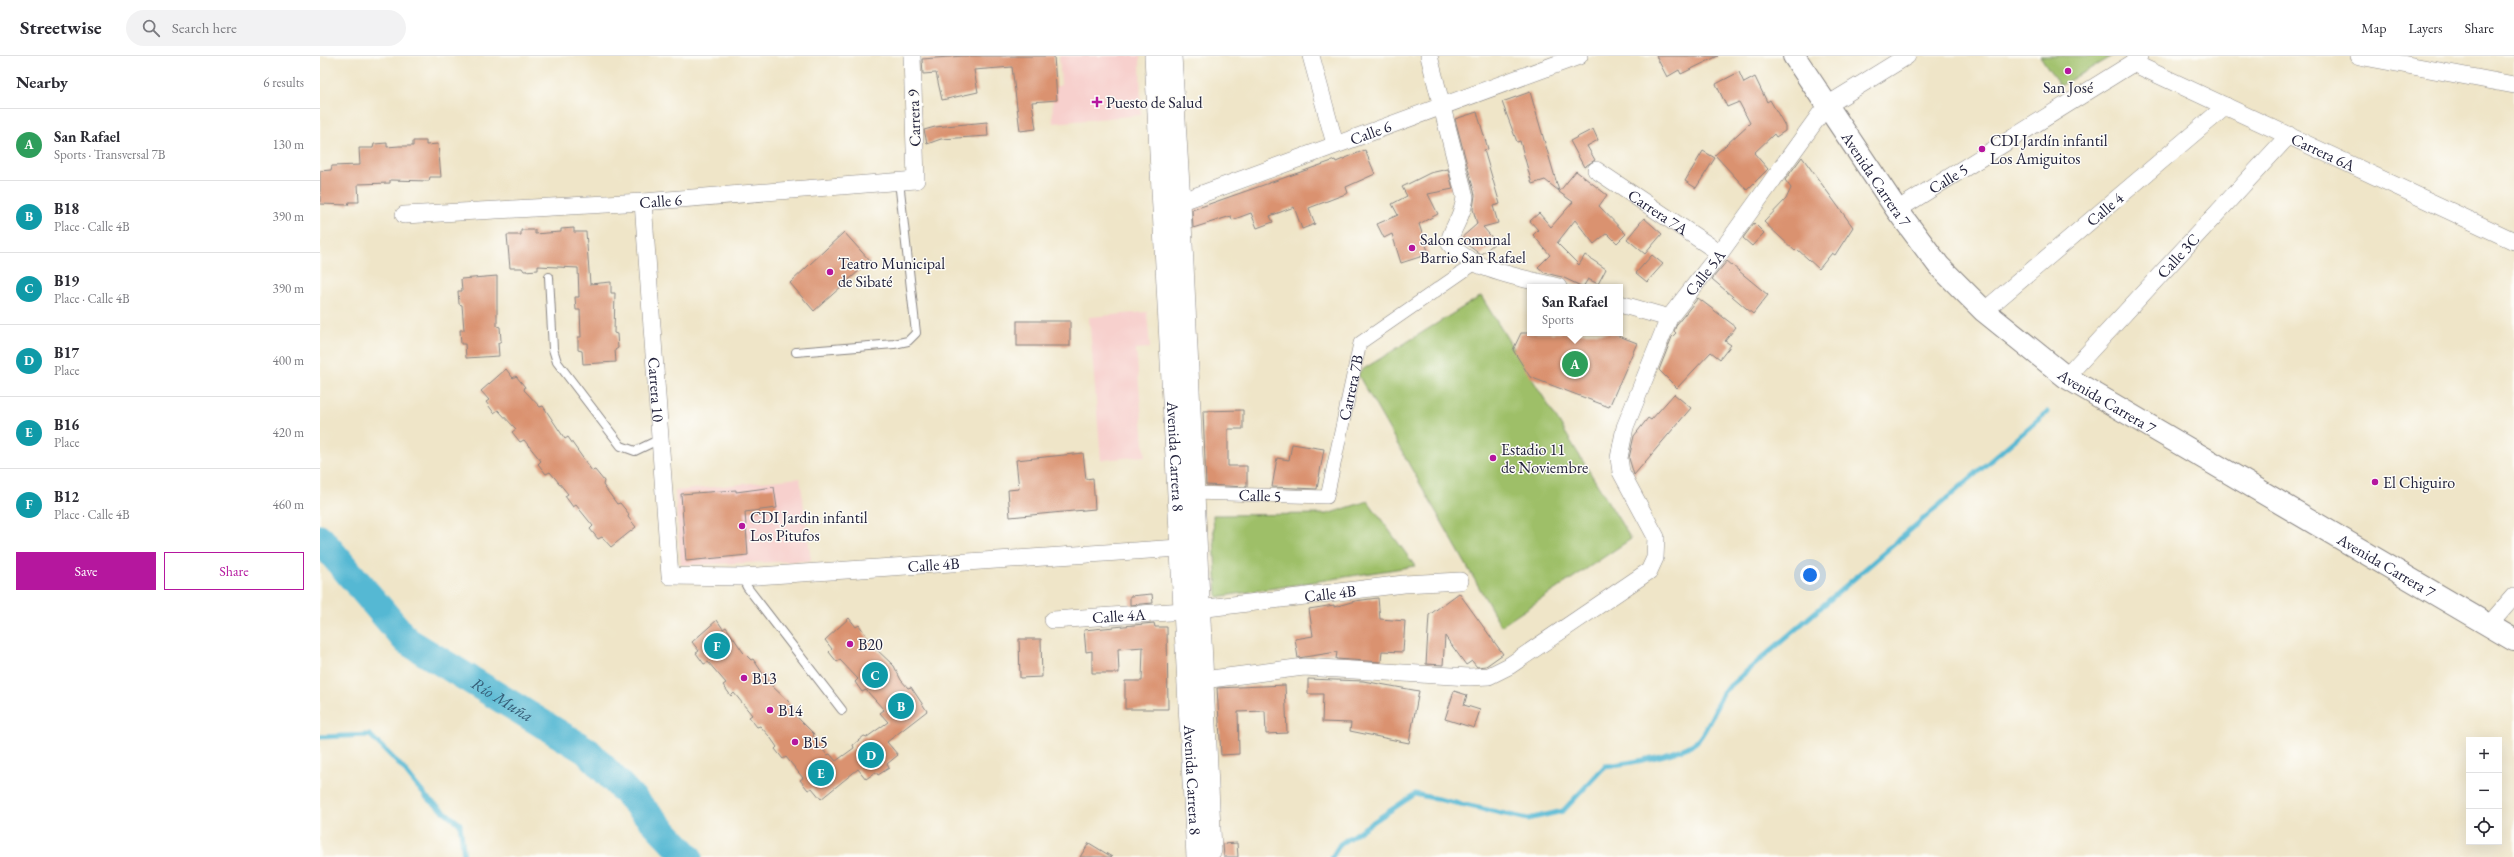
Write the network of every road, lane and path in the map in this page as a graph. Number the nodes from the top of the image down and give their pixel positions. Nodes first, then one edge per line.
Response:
1 (912, 56) edge
2 (1155, 56) edge
3 (1171, 56) edge
4 (1311, 56) edge
5 (1429, 56) edge
6 (1794, 56) edge
7 (1907, 56) edge
8 (2359, 56) edge
9 (1575, 57) edge
10 (2136, 60) edge
11 (2514, 85) edge
12 (1441, 105) junction
13 (1826, 106) junction
14 (2226, 106) junction
15 (2289, 135) junction
16 (1334, 144) junction
17 (1596, 170) dead end
18 (916, 180) joint
19 (899, 181) junction
20 (643, 202) junction
21 (1171, 203) junction
22 (1897, 210) junction
23 (404, 215) dead end
24 (2514, 241) edge
25 (1720, 253) junction
26 (1474, 264) junction
27 (549, 277) dead end
28 (1547, 284) edge
29 (1623, 305) edge
30 (1984, 311) junction
31 (1669, 318) junction
32 (796, 352) dead end
33 (2066, 377) junction
34 (660, 439) junction
35 (1194, 493) junction
36 (1327, 497) joint
37 (1188, 548) junction
38 (670, 576) joint
39 (742, 577) junction
40 (1460, 581) dead end
41 (2514, 596) edge
42 (1192, 610) junction
43 (1053, 620) dead end
44 (2489, 625) junction
45 (2514, 640) edge
46 (1203, 680) junction
47 (842, 710) dead end
48 (1197, 857) edge
49 (1211, 857) edge

1 - 18 street, Carrera 9
2 - 21 street, Avenida Carrera 8
3 - 21 street, Avenida Carrera 8
4 - 16 street
5 - 12 street
6 - 13 main road, Avenida Carrera 7
7 - 13 street
8 - 11 street
9 - 12 street, Calle 6
10 - 14 street, Carrera 6A
10 - 22 street, Calle 5
12 - 16 street, Calle 6
12 - 26 street
13 - 22 main road, Avenida Carrera 7
13 - 25 street, Calle 5A
14 - 15 street, Carrera 6A
14 - 30 street, Calle 4
15 - 24 street, Carrera 6A
15 - 33 street, Calle 3C
16 - 21 street, Calle 6
17 - 25 street, Carrera 7A
18 - 19 street, Calle 6
19 - 20 street, Calle 6
19 - 32 lane
20 - 23 street, Calle 6
20 - 34 street, Carrera 10
21 - 35 street, Avenida Carrera 8
21 - 37 street, Avenida Carrera 8
22 - 30 main road, Avenida Carrera 7
25 - 31 street, Calle 5A
26 - 28 street
26 - 36 street, Carrera 7B
27 - 34 lane
29 - 31 street
30 - 33 main road, Avenida Carrera 7
31 - 46 street, Calle 5A
33 - 44 main road, Avenida Carrera 7
34 - 38 street, Carrera 10
35 - 36 street, Calle 5
35 - 37 street, Avenida Carrera 8
37 - 39 street, Calle 4B
37 - 42 street, Avenida Carrera 8
38 - 39 street, Calle 4B
39 - 47 lane
40 - 42 street, Calle 4B
41 - 44 street
42 - 43 street, Calle 4A
42 - 46 street, Avenida Carrera 8
42 - 48 street, Avenida Carrera 8
44 - 45 main road, Avenida Carrera 7
46 - 49 street, Avenida Carrera 8

